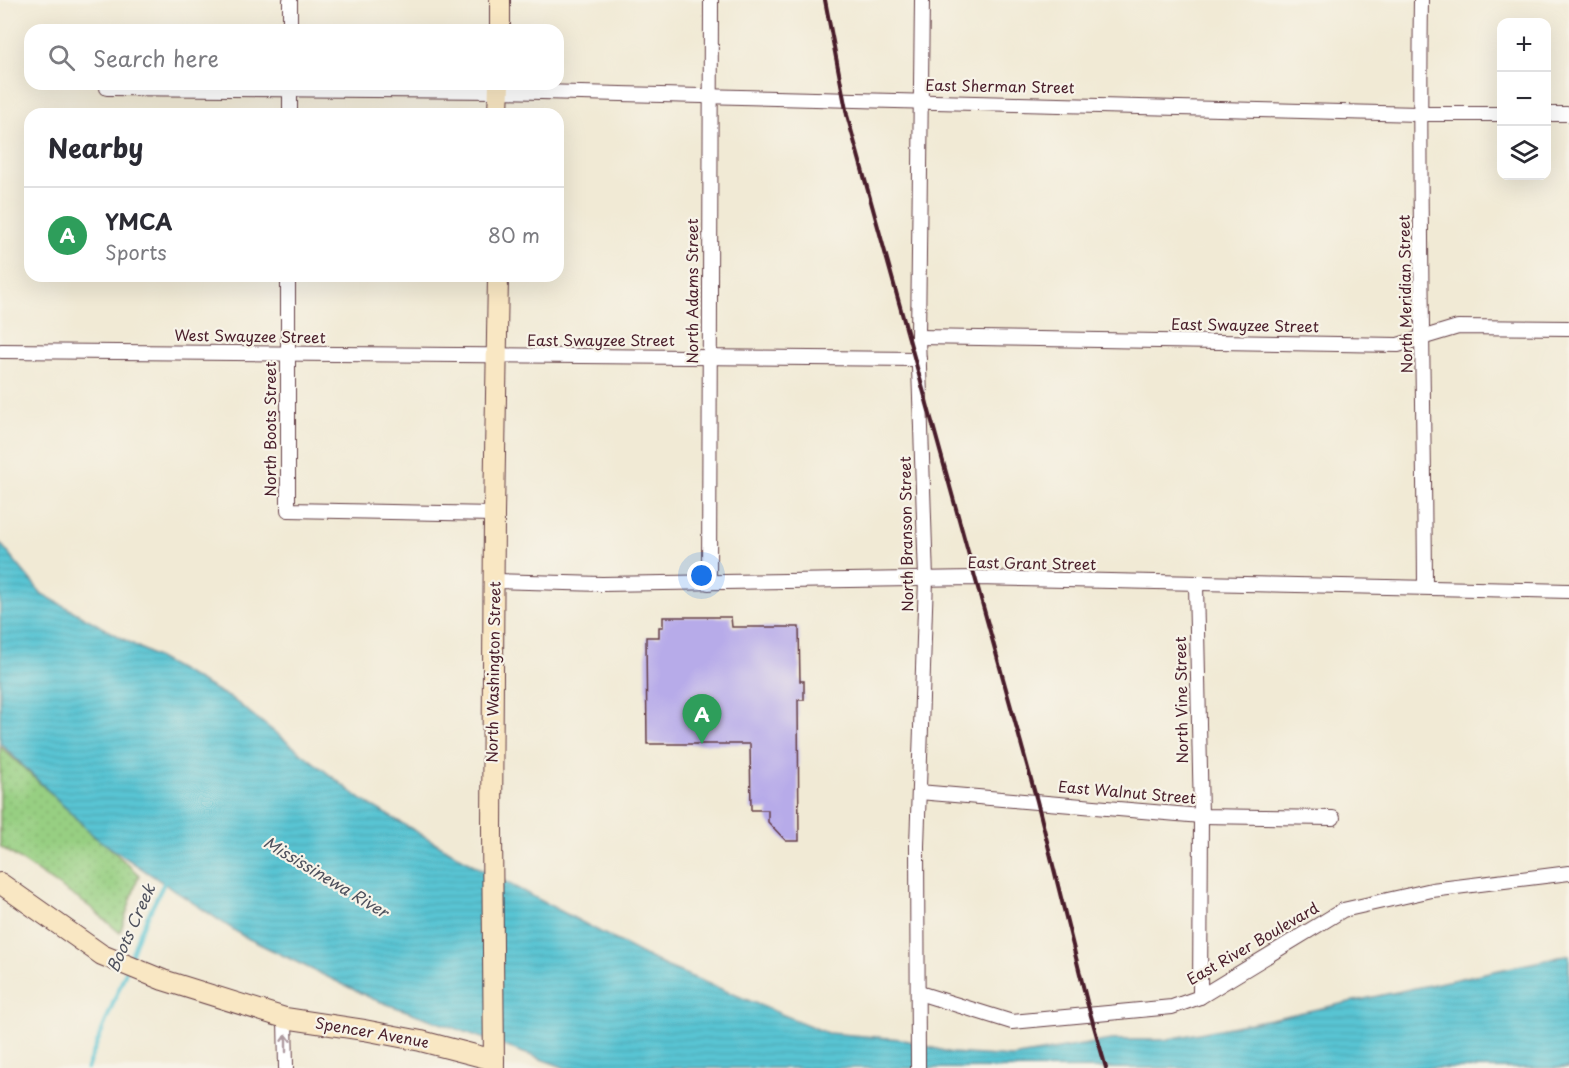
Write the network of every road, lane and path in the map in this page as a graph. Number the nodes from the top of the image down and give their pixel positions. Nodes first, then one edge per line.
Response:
1 (290, 0) edge
2 (500, 0) edge
3 (711, 0) edge
4 (922, 0) edge
5 (1421, 0) edge
6 (290, 24) edge
7 (500, 24) edge
8 (290, 90) edge
9 (499, 90) edge
10 (562, 90) edge
11 (710, 97) junction
12 (921, 102) junction
13 (290, 108) edge
14 (498, 108) edge
15 (1419, 114) junction
16 (1497, 114) edge
17 (1551, 114) edge
18 (1569, 114) edge
19 (288, 282) edge
20 (498, 282) edge
21 (1569, 328) edge
22 (918, 337) junction
23 (1424, 339) junction
24 (1, 351) edge
25 (287, 354) junction
26 (498, 357) junction
27 (710, 358) junction
28 (919, 359) junction
29 (494, 514) junction
30 (926, 579) junction
31 (495, 581) junction
32 (709, 583) junction
33 (1196, 584) junction
34 (1425, 587) junction
35 (1569, 591) edge
36 (919, 792) junction
37 (1201, 816) junction
38 (1333, 818) dead end
39 (1569, 873) edge
40 (0, 883) edge
41 (919, 993) junction
42 (1200, 997) junction
43 (285, 1018) junction
44 (494, 1064) edge
45 (286, 1068) edge
46 (918, 1068) edge

1 - 6 street
2 - 7 street
3 - 11 street, North Adams Street
4 - 12 street, North Branson Street
5 - 15 street, North Meridian Street
8 - 13 street
9 - 14 street
10 - 11 street, East Sherman Street
11 - 12 street, East Sherman Street
11 - 27 street, North Adams Street
12 - 15 street, East Sherman Street
12 - 22 street, North Branson Street
15 - 16 street, East Sherman Street
15 - 23 street, North Meridian Street
17 - 18 street
19 - 25 street, North Boots Street
20 - 26 street, North Washington Street
21 - 23 street, East Swayzee Street
22 - 23 street, East Swayzee Street
22 - 28 street, North Branson Street
23 - 34 street, North Meridian Street
24 - 25 street, West Swayzee Street
25 - 26 street, West Swayzee Street
25 - 29 street, North Boots Street
26 - 27 street, East Swayzee Street
26 - 29 street, North Washington Street
27 - 28 street, East Swayzee Street
27 - 32 street, North Adams Street
28 - 30 street, North Branson Street
29 - 31 street, North Washington Street
30 - 32 street, East Grant Street
30 - 33 street, East Grant Street
30 - 36 street, North Branson Street
31 - 32 street, East Grant Street
31 - 44 street, North Washington Street
33 - 34 street, East Grant Street
33 - 37 street, North Vine Street
34 - 35 street, East Grant Street
36 - 37 street, East Walnut Street
36 - 41 street, North Branson Street
37 - 38 street, East Walnut Street
37 - 42 street, North Vine Street
39 - 42 street, East River Boulevard
40 - 43 street, Spencer Avenue
41 - 42 street, East River Boulevard
41 - 46 street, North Branson Street
43 - 44 street, Spencer Avenue
45 -> 43 street

